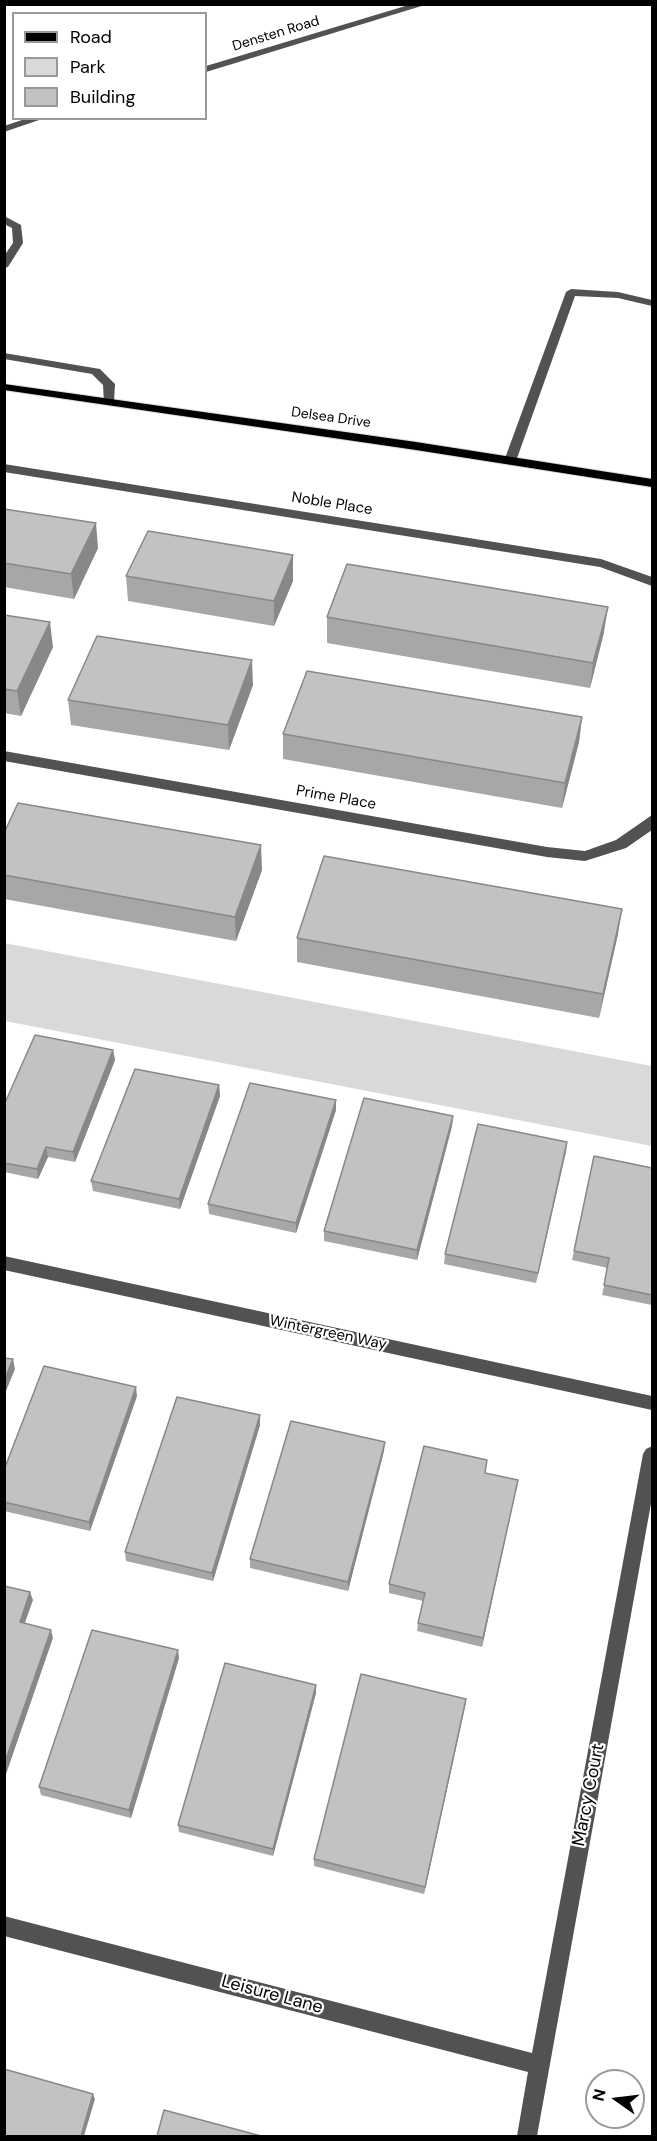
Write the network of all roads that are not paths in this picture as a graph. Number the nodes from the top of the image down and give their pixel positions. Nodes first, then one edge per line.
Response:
1 (424, 4) edge
2 (207, 69) edge
3 (33, 120) edge
4 (4, 129) edge
5 (4, 219) edge
6 (4, 265) edge
7 (652, 303) edge
8 (4, 356) edge
9 (4, 387) edge
10 (108, 401) junction
11 (510, 461) junction
12 (4, 468) edge
13 (652, 483) edge
14 (652, 582) edge
15 (4, 756) edge
16 (652, 820) edge
17 (4, 1263) edge
18 (652, 1403) edge
19 (652, 1454) edge
20 (4, 1926) edge
21 (539, 2065) junction
22 (527, 2136) edge

1 - 2 street, Densten Road
3 - 4 street
5 - 6 street
7 - 11 street
8 - 10 street
9 - 10 main road, Delsea Drive
10 - 11 main road, Delsea Drive
11 - 13 main road, Delsea Drive
12 - 14 street, Noble Place
15 - 16 street, Prime Place
17 - 18 street, Wintergreen Way
19 - 21 street, Marcy Court
20 - 21 street, Leisure Lane
21 - 22 street, Marcy Court

